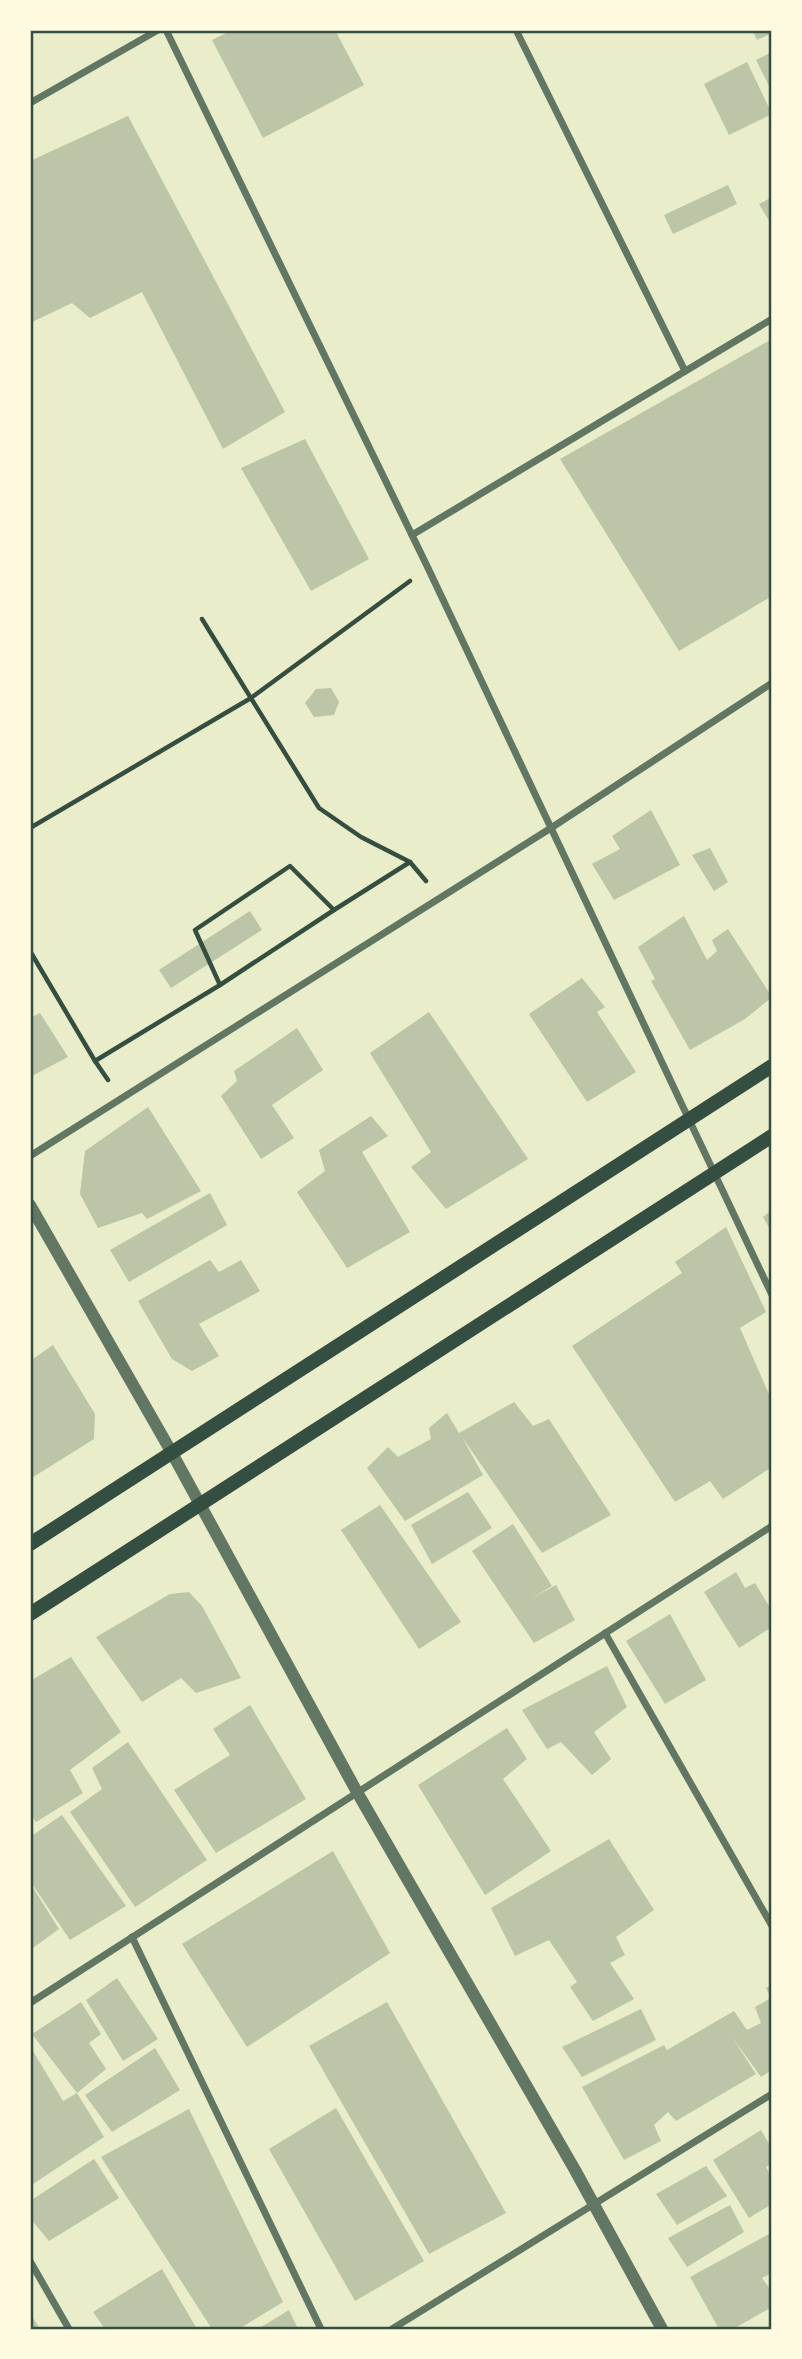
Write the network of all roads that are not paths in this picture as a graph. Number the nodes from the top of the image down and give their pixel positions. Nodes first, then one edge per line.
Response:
1 (158, 30) edge
2 (166, 30) edge
3 (516, 30) edge
4 (30, 103) edge
5 (772, 319) edge
6 (685, 371) junction
7 (412, 535) junction
8 (772, 683) edge
9 (551, 828) junction
10 (772, 1066) edge
11 (691, 1118) junction
12 (772, 1136) edge
13 (30, 1156) edge
14 (716, 1172) junction
15 (30, 1205) edge
16 (772, 1295) edge
17 (172, 1454) junction
18 (200, 1507) junction
19 (772, 1526) edge
20 (30, 1544) edge
21 (30, 1615) edge
22 (605, 1633) junction
23 (357, 1792) junction
24 (772, 1926) edge
25 (132, 1937) junction
26 (30, 2003) edge
27 (772, 2094) edge
28 (593, 2204) junction
29 (30, 2261) edge
30 (69, 2329) edge
31 (321, 2329) edge
32 (392, 2329) edge
33 (662, 2329) edge

1 - 4 street
2 - 7 street
3 - 6 street
5 - 6 street
6 - 7 street
7 - 9 street
8 - 9 street
9 - 11 street
9 - 13 street
10 - 11 main road
11 - 14 street
11 - 17 main road
12 - 14 main road
14 - 16 street
14 - 18 main road
15 - 17 street
17 - 18 street
17 - 20 main road
18 - 21 main road
18 - 23 street
19 - 22 street
22 - 23 street
22 - 24 street
23 - 25 street
23 - 28 street
25 - 26 street
25 - 31 street
27 - 28 street
28 - 32 street
28 - 33 street
29 - 30 street

